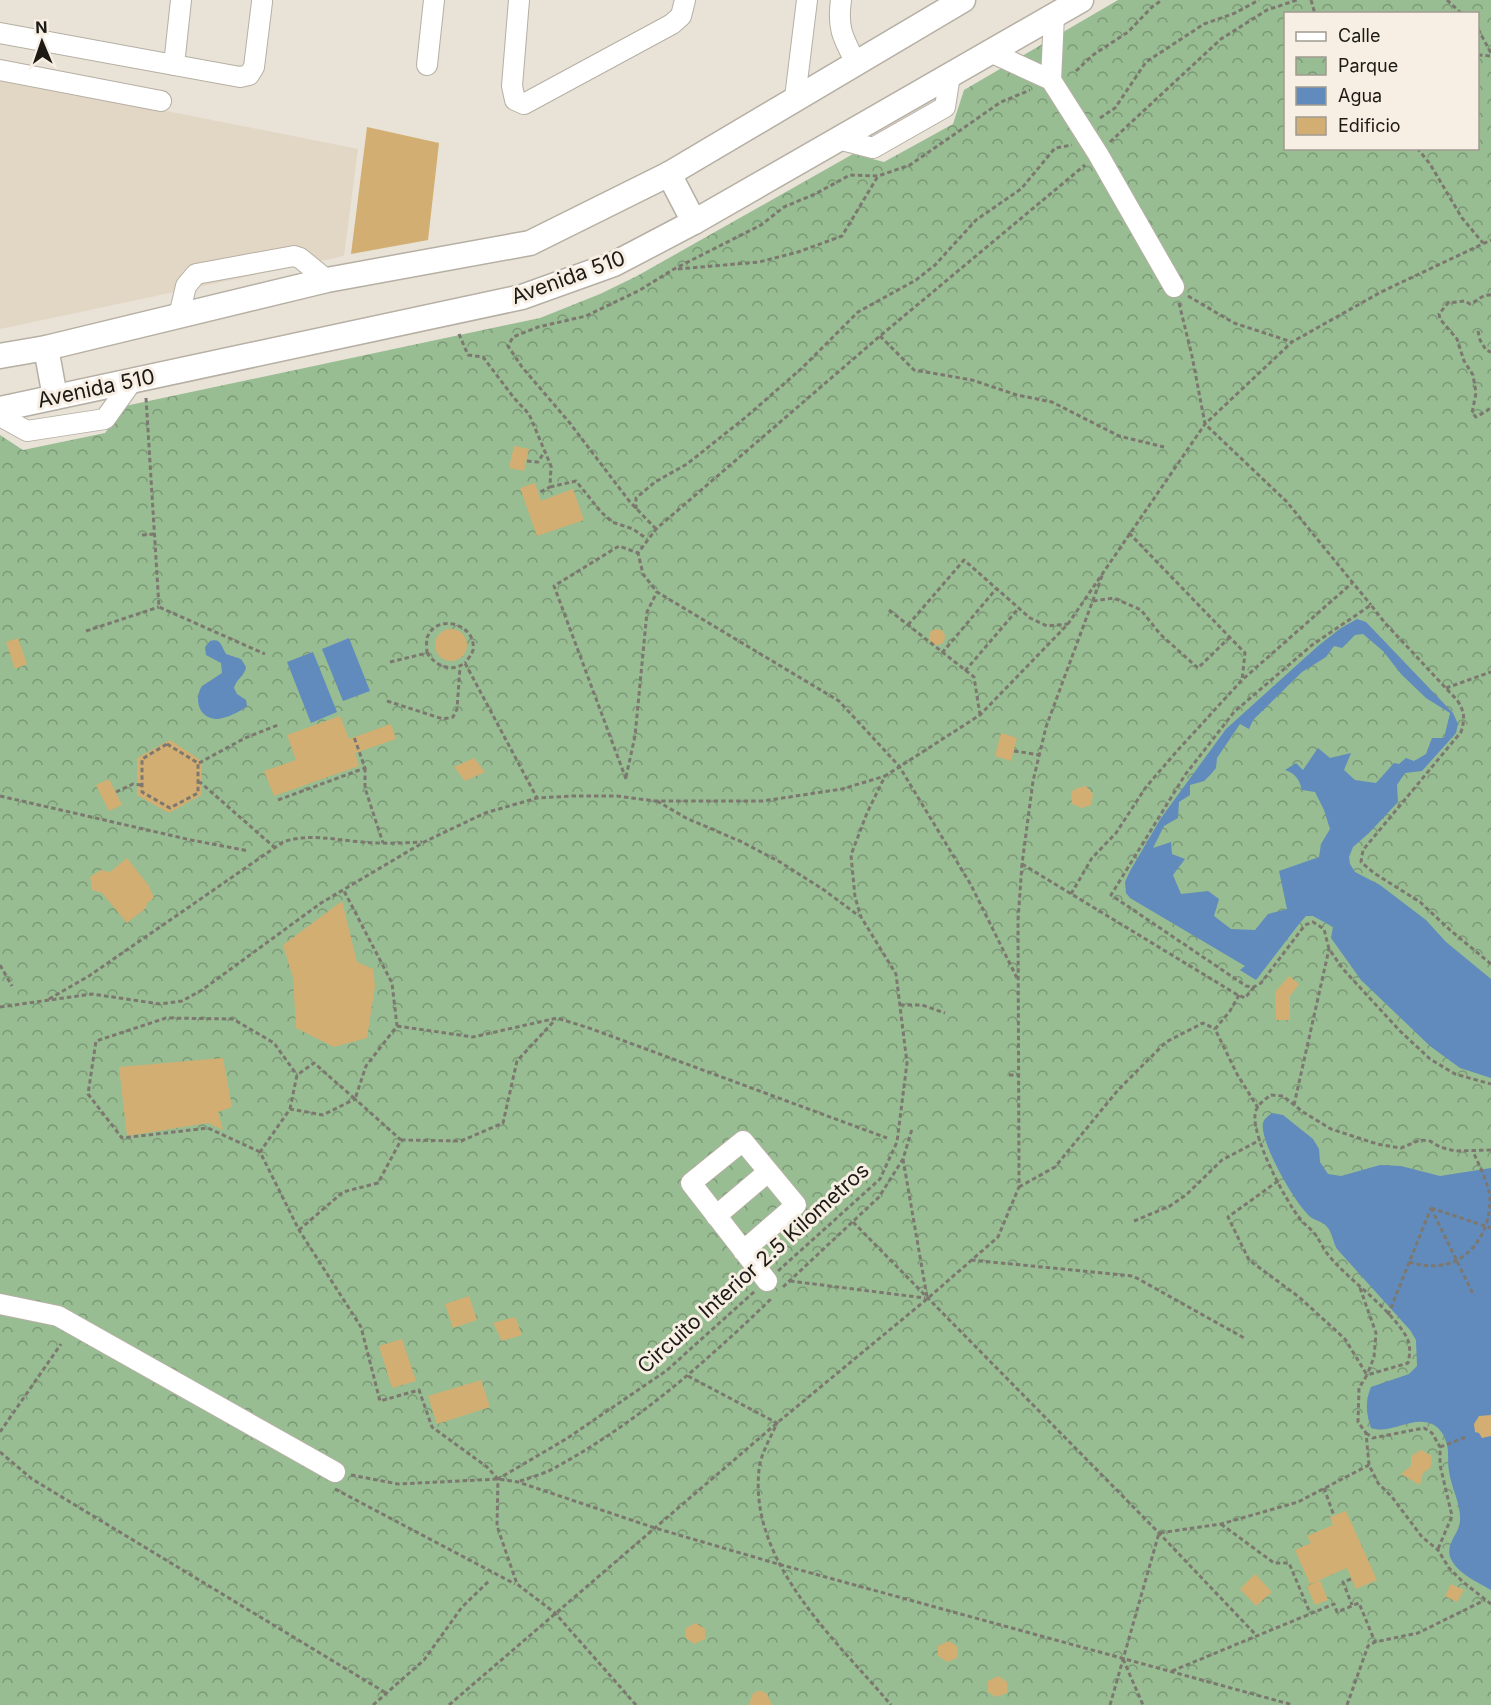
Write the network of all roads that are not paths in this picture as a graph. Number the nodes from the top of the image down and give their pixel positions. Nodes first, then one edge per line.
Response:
1 (181, 0) edge
2 (434, 0) edge
3 (519, 0) edge
4 (685, 0) edge
5 (807, 0) edge
6 (841, 0) edge
7 (963, 0) edge
8 (1081, 0) edge
9 (262, 2) dead end
10 (1054, 15) junction
11 (0, 33) edge
12 (990, 52) junction
13 (856, 63) junction
14 (174, 65) junction
15 (427, 65) dead end
16 (0, 70) edge
17 (1045, 83) junction
18 (795, 98) junction
19 (161, 101) dead end
20 (669, 174) junction
21 (694, 222) junction
22 (327, 280) junction
23 (1174, 287) road end
24 (179, 316) junction
25 (46, 348) junction
26 (0, 356) edge
27 (140, 389) junction
28 (55, 397) junction
29 (0, 409) edge
30 (0, 416) edge
31 (768, 1172) junction
32 (716, 1216) junction
33 (743, 1251) junction
34 (774, 1289) road end
35 (0, 1304) edge
36 (332, 1479) road end

1 - 14 street
2 - 15 street
3 - 4 street
5 - 18 street
6 - 13 street
7 - 13 main road
8 - 10 main road, Avenida 510
9 - 14 street
10 - 12 main road, Avenida 510
10 - 17 street
11 - 14 street
12 - 17 street
12 - 21 main road, Avenida 510
13 - 18 main road
16 - 19 street
17 - 23 street
18 - 20 main road
20 - 21 main road
20 - 22 main road
21 - 27 main road, Avenida 510
22 - 24 main road
22 - 24 street
24 - 25 main road
25 - 26 main road
25 - 28 main road
27 - 28 main road, Avenida 510
27 - 30 street
28 - 29 main road, Avenida 510
31 - 32 street
31 - 32 street
31 - 33 street
32 - 33 street
33 - 34 street
35 - 36 street

